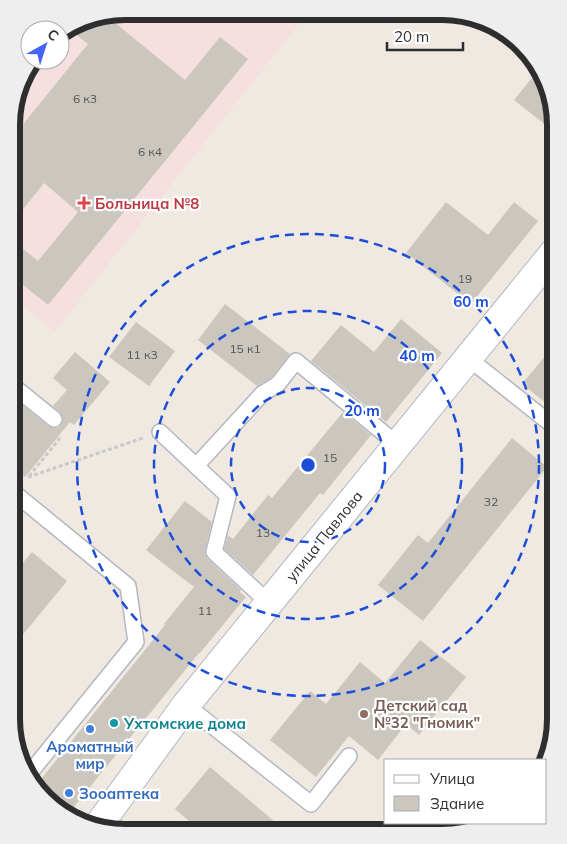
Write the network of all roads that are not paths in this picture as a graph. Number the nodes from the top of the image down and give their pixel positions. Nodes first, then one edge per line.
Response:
1 (547, 261) edge
2 (468, 358) junction
3 (20, 391) edge
4 (54, 419) dead end
5 (547, 421) edge
6 (160, 432) road end
7 (398, 444) junction
8 (196, 466) junction
9 (20, 492) edge
10 (270, 603) junction
11 (186, 706) junction
12 (349, 756) dead end
13 (33, 769) edge
14 (102, 821) edge

1 - 2 street, улица Павлова
2 - 5 lane
2 - 7 street, улица Павлова
3 - 4 lane
6 - 8 lane
7 - 8 lane
7 - 10 street, улица Павлова
8 - 10 lane
9 - 13 lane
10 - 11 street, улица Павлова
11 - 12 lane
11 - 14 street, улица Павлова

